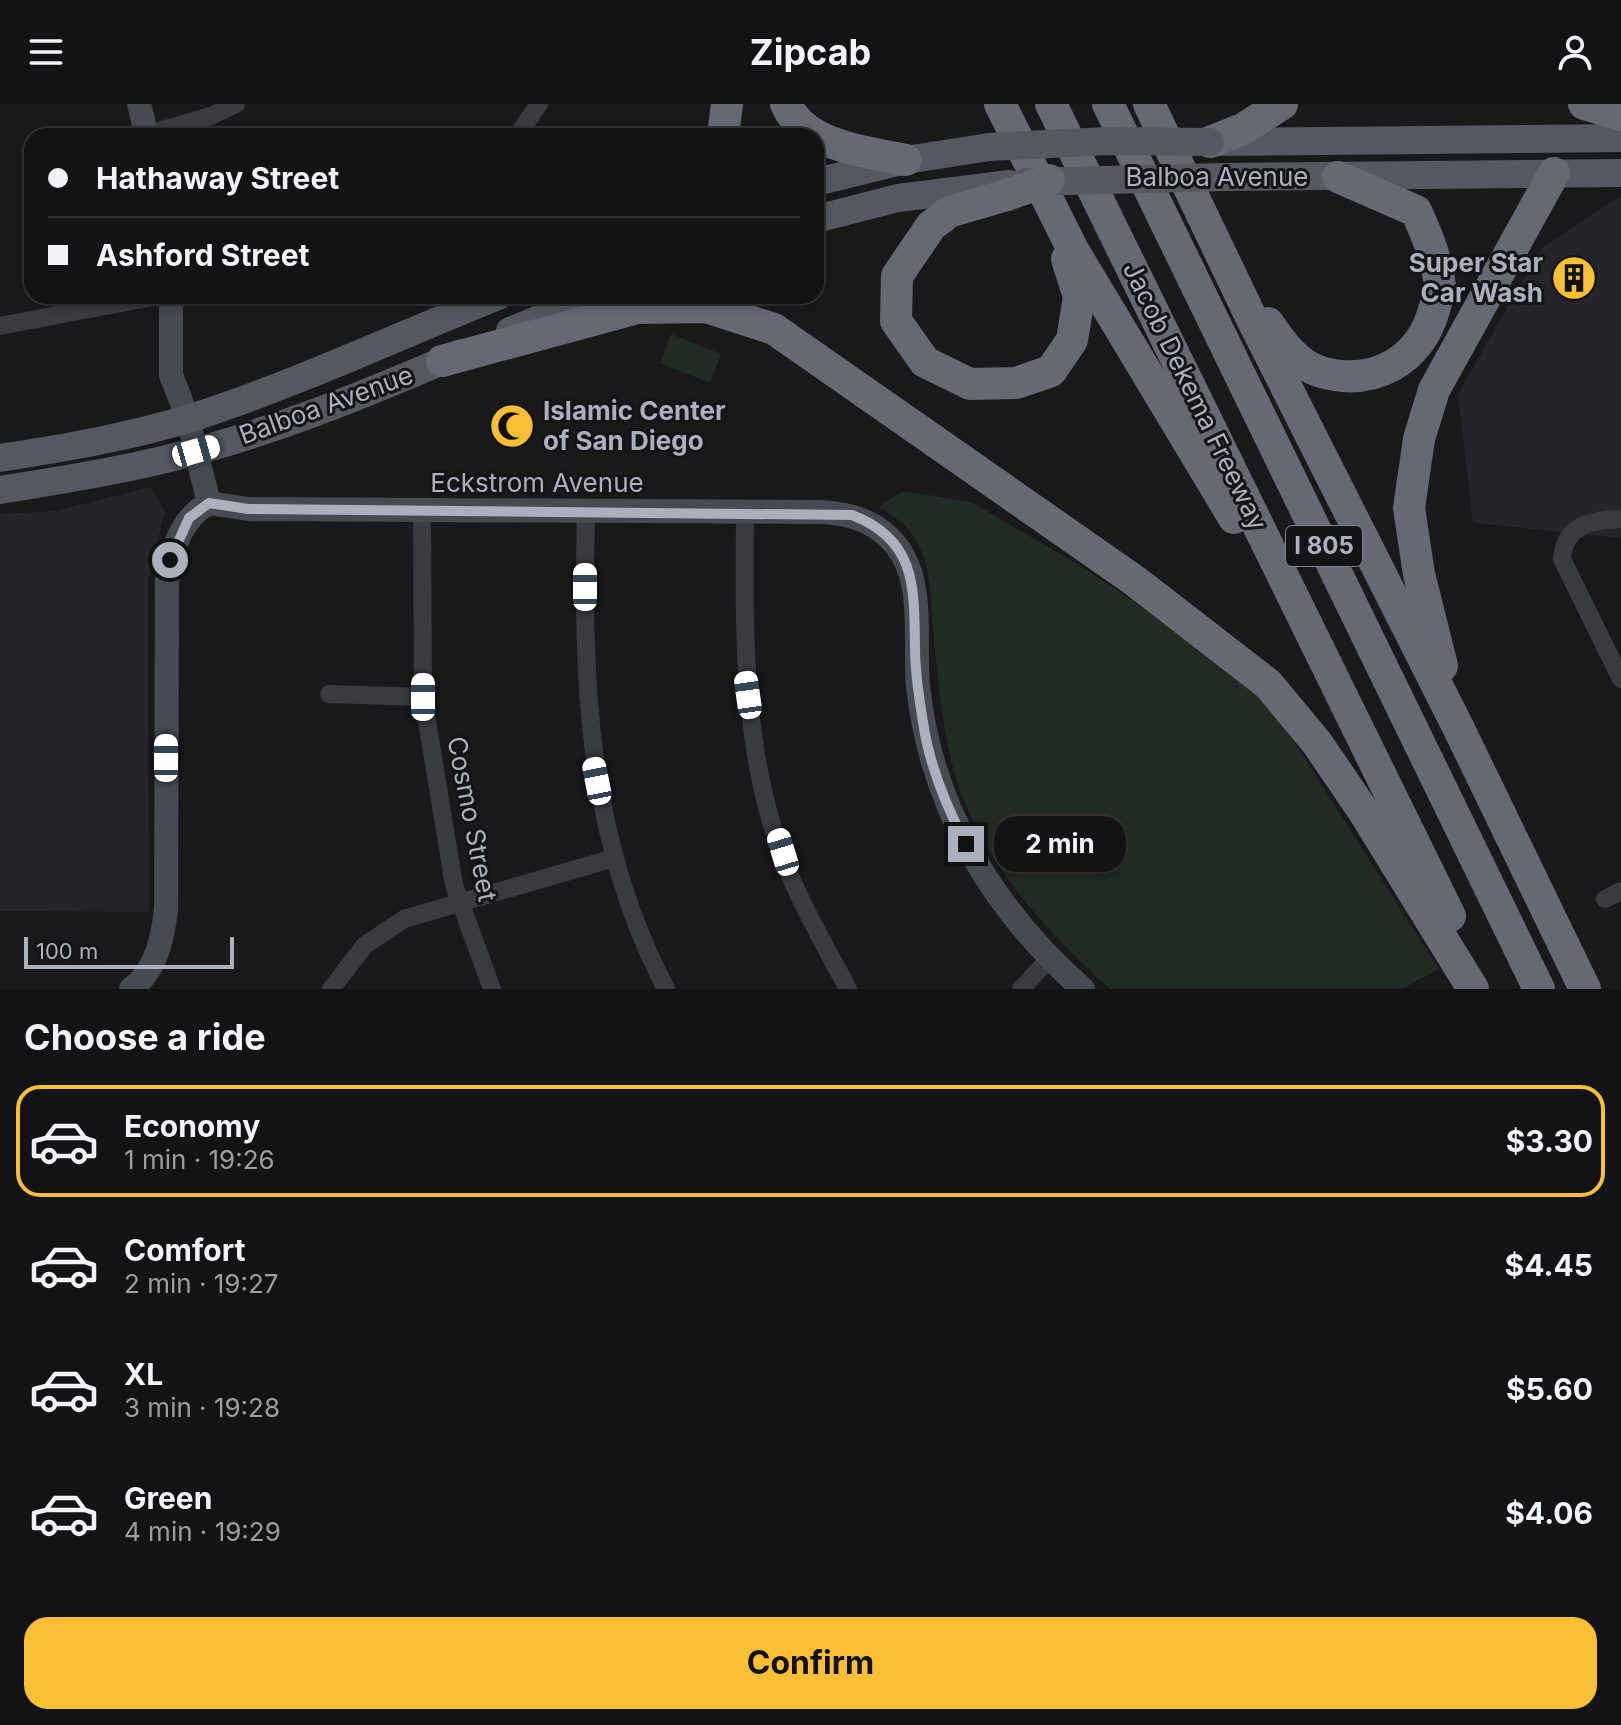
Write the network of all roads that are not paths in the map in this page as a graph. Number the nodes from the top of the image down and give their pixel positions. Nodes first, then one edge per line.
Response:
1 (139, 104) edge
2 (236, 104) edge
3 (539, 104) edge
4 (727, 104) edge
5 (786, 104) edge
6 (1000, 104) edge
7 (1051, 104) edge
8 (1108, 104) edge
9 (1282, 104) edge
10 (1584, 104) edge
11 (1152, 107) edge
12 (1621, 115) edge
13 (144, 128) edge
14 (172, 128) edge
15 (522, 128) edge
16 (724, 128) edge
17 (809, 128) edge
18 (824, 138) edge
19 (1621, 138) edge
20 (1210, 142) junction
21 (906, 160) junction
22 (1554, 173) junction
23 (1621, 173) edge
24 (1338, 177) junction
25 (824, 180) edge
26 (1008, 190) junction
27 (1050, 191) junction
28 (824, 217) edge
29 (1223, 255) junction
30 (116, 304) edge
31 (171, 304) edge
32 (479, 304) edge
33 (576, 304) edge
34 (0, 326) edge
35 (442, 361) junction
36 (188, 419) junction
37 (196, 451) junction
38 (0, 458) edge
39 (0, 490) edge
40 (209, 503) junction
41 (422, 510) junction
42 (586, 511) junction
43 (745, 512) junction
44 (1621, 519) edge
45 (1621, 679) edge
46 (329, 694) dead end
47 (423, 697) junction
48 (1347, 706) junction
49 (1458, 727) junction
50 (614, 858) junction
51 (460, 902) junction
52 (1049, 959) junction
53 (139, 987) edge
54 (331, 989) edge
55 (492, 989) edge
56 (666, 989) edge
57 (848, 989) edge
58 (1021, 989) edge
59 (1083, 989) edge
60 (1473, 989) edge
61 (1485, 989) edge
62 (1539, 989) edge
63 (1585, 989) edge

1 - 13 street
2 - 14 street
3 - 15 street
4 - 16 highway
5 - 17 highway
6 - 27 highway
7 - 48 highway, Jacob Dekema Freeway / I 805
8 - 62 highway, Jacob Dekema Freeway / I 805
9 - 20 highway
10 - 12 highway
11 - 29 highway
18 - 21 highway
19 - 20 main road, Balboa Avenue
20 - 21 main road, Balboa Avenue, bridge
21 - 25 main road, Balboa Avenue
22 - 23 main road, Balboa Avenue
22 - 24 main road, Balboa Avenue
22 - 49 highway
24 - 27 main road, Balboa Avenue, bridge
24 - 29 highway
26 - 27 highway, bridge
26 - 27 highway
26 - 28 main road
27 - 48 highway
29 - 49 highway
30 - 34 street
31 - 36 street
32 - 36 main road, Balboa Avenue
33 - 35 main road, Balboa Avenue
35 - 37 main road, Balboa Avenue
35 - 60 highway
36 - 37 street
36 - 38 main road, Balboa Avenue
37 - 39 main road, Balboa Avenue
37 - 40 street
40 - 41 street, Eckstrom Avenue
40 - 53 street
41 - 42 street, Eckstrom Avenue
41 - 47 street, Cosmo Street
42 - 43 street, Eckstrom Avenue
42 - 50 street
43 - 52 street, Eckstrom Avenue
43 - 57 street
44 - 45 street
46 - 47 street
47 - 51 street, Cosmo Street
48 - 61 highway, Jacob Dekema Freeway / I 805
49 - 63 highway
50 - 51 street
50 - 56 street
51 - 54 street
51 - 55 street, Cosmo Street
52 - 58 street
52 - 59 street

